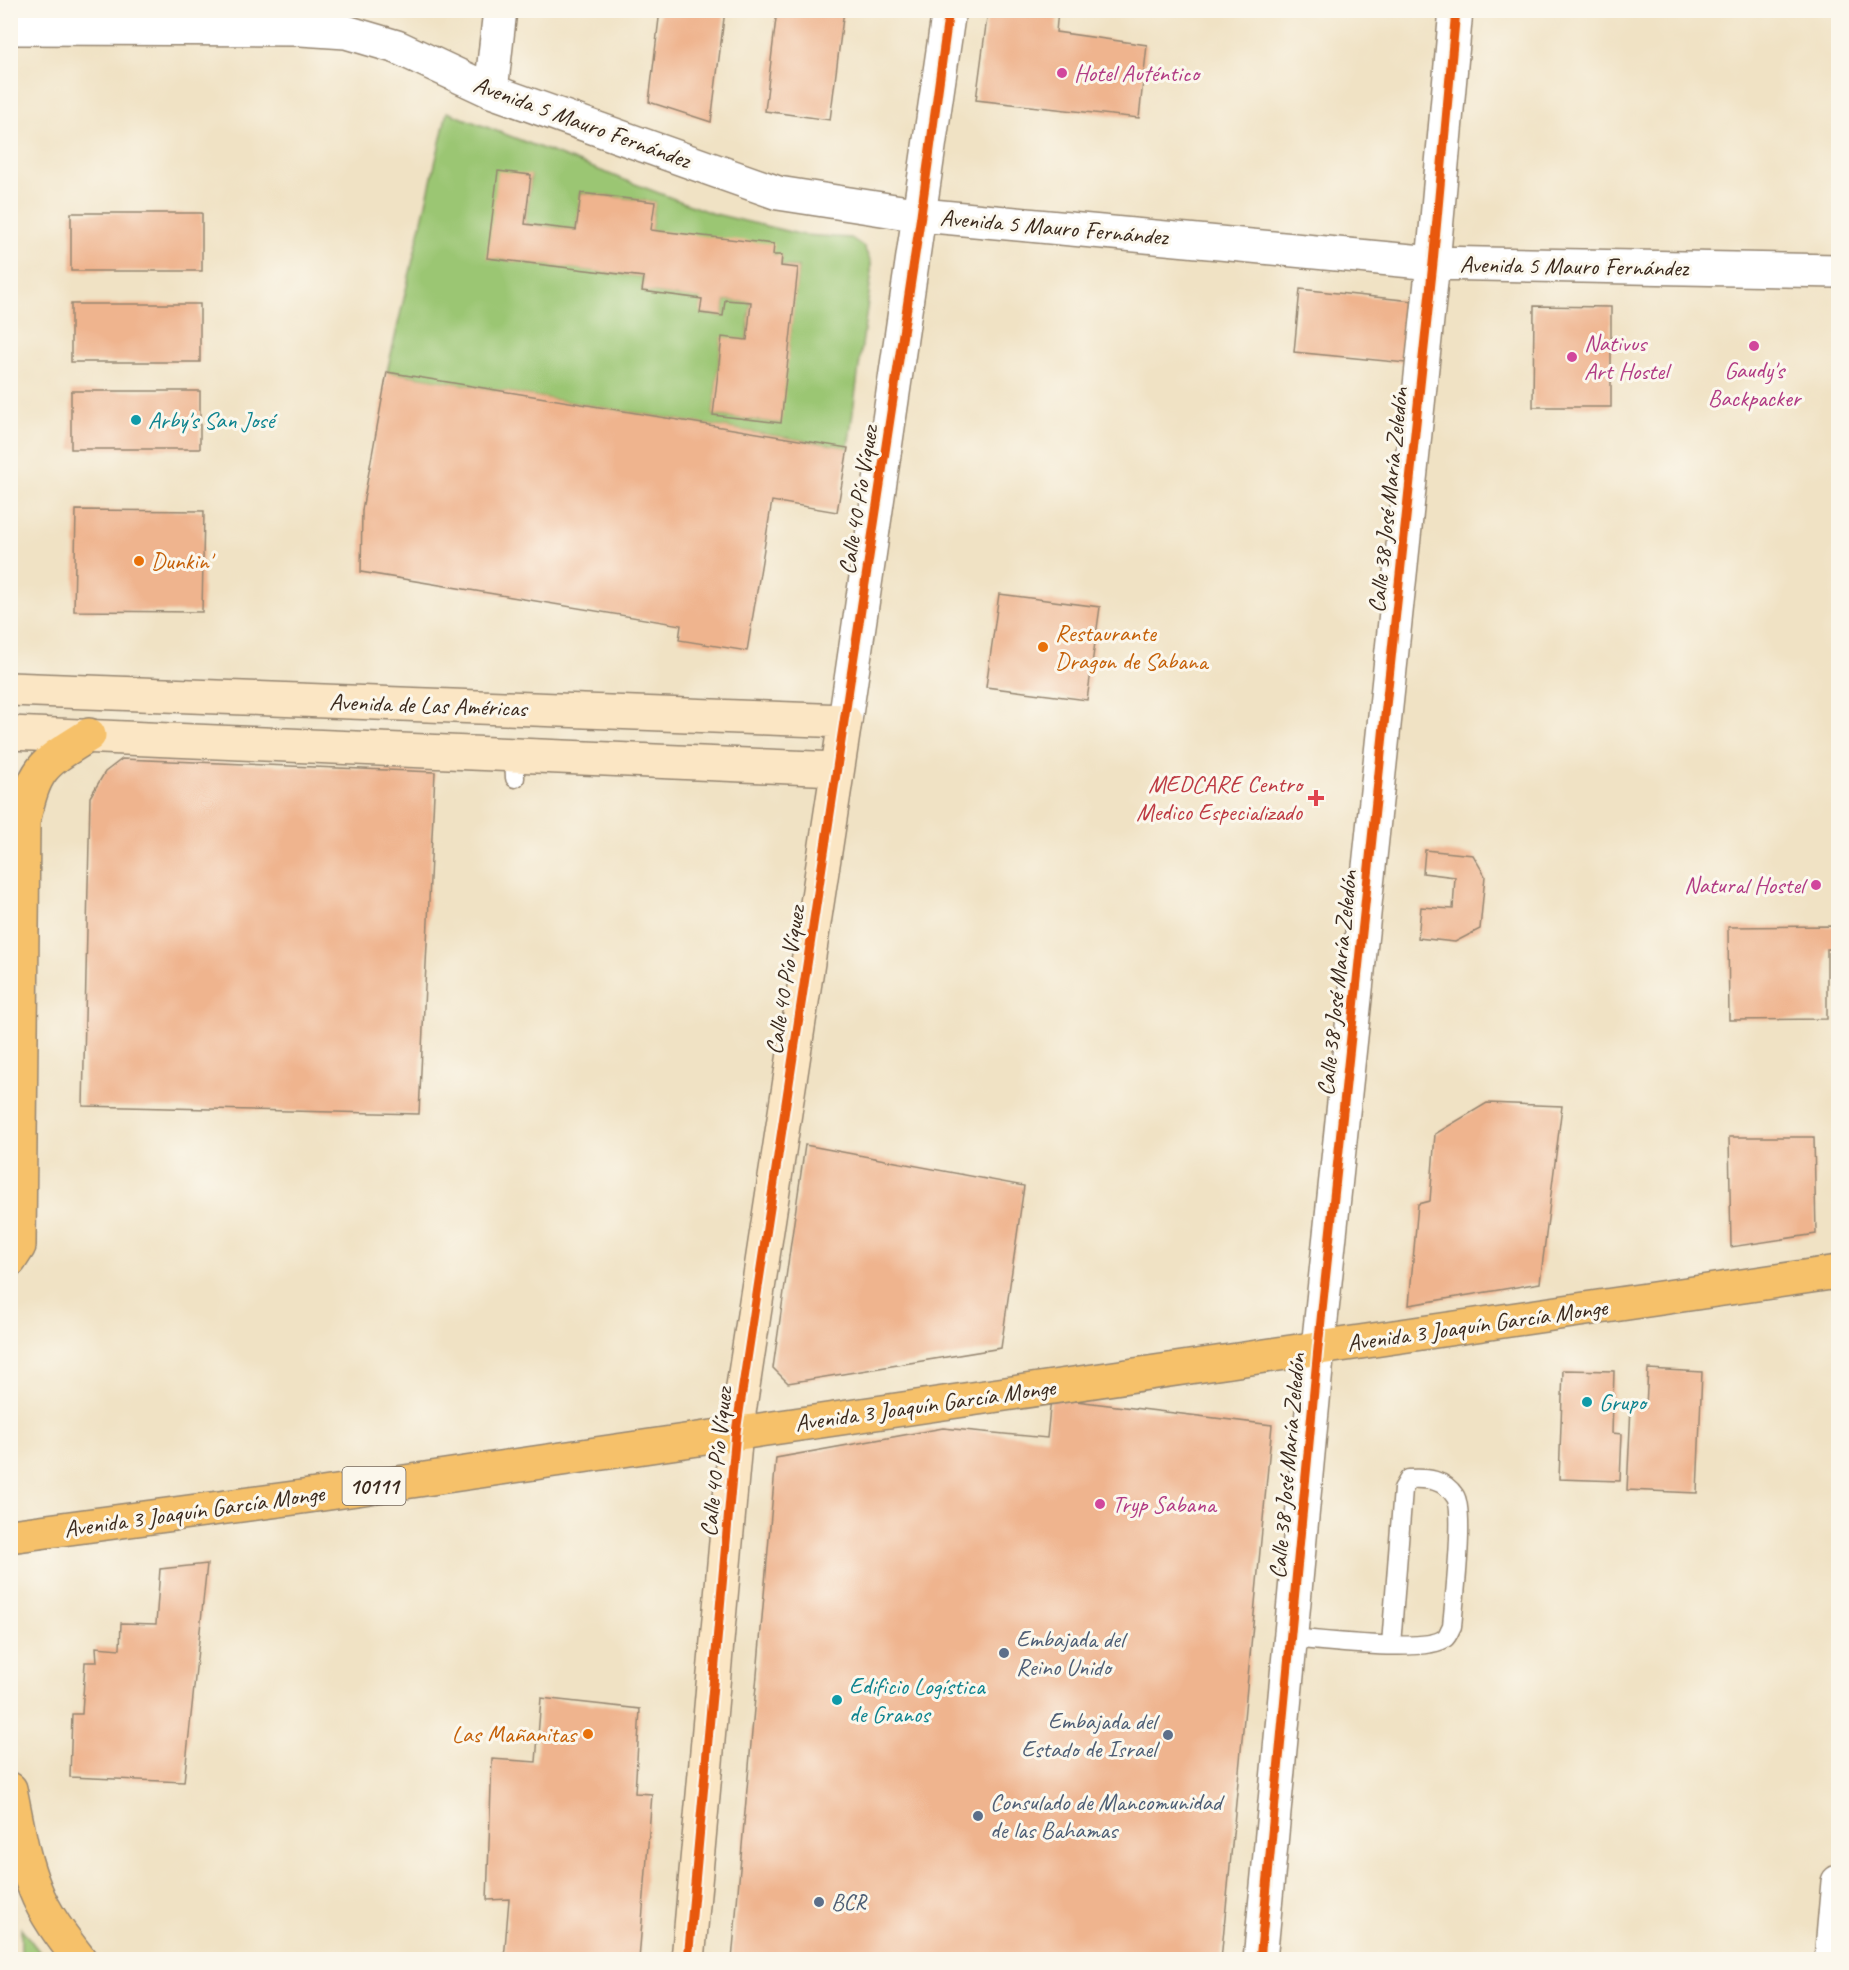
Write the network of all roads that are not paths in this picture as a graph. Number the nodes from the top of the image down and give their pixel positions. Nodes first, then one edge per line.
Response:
1 (500, 10) edge
2 (949, 10) edge
3 (1456, 10) edge
4 (18, 22) edge
5 (490, 91) junction
6 (921, 214) junction
7 (1433, 263) junction
8 (1839, 271) edge
9 (10, 689) edge
10 (844, 722) junction
11 (10, 733) edge
12 (89, 735) junction
13 (837, 769) junction
14 (10, 1260) edge
15 (1839, 1272) edge
16 (1318, 1348) junction
17 (736, 1432) junction
18 (10, 1536) edge
19 (1291, 1638) junction
20 (1391, 1645) junction
21 (10, 1789) edge
22 (1839, 1882) edge
23 (80, 1959) edge
24 (688, 1959) edge
25 (1260, 1959) edge
26 (1831, 1959) edge

1 - 5 street
2 - 6 street, Calle 40 Pío Víquez
3 - 7 street, Calle 38 José María Zeledón
4 - 5 street, Avenida 5 Mauro Fernández
5 - 6 street, Avenida 5 Mauro Fernández
6 - 7 street, Avenida 5 Mauro Fernández
6 - 10 street, Calle 40 Pío Víquez
7 - 8 street, Avenida 5 Mauro Fernández
7 - 16 street, Calle 38 José María Zeledón
9 - 10 street, Avenida de Las Américas
10 - 13 street, Calle 40 Pío Víquez
11 - 12 street, Avenida de Las Américas
12 - 13 street, Avenida de Las Américas
12 - 14 highway
13 - 17 street, Calle 40 Pío Víquez
15 - 16 highway, Avenida 3 Joaquín García Monge / 10111
16 - 17 highway, Avenida 3 Joaquín García Monge / 10111
16 - 19 street, Calle 38 José María Zeledón
17 - 18 highway, Avenida 3 Joaquín García Monge / 10111
17 - 24 street, Calle 40 Pío Víquez
19 - 20 lane
19 - 25 street, Calle 38 José María Zeledón
20 - 20 lane
21 - 23 highway
22 - 26 street

